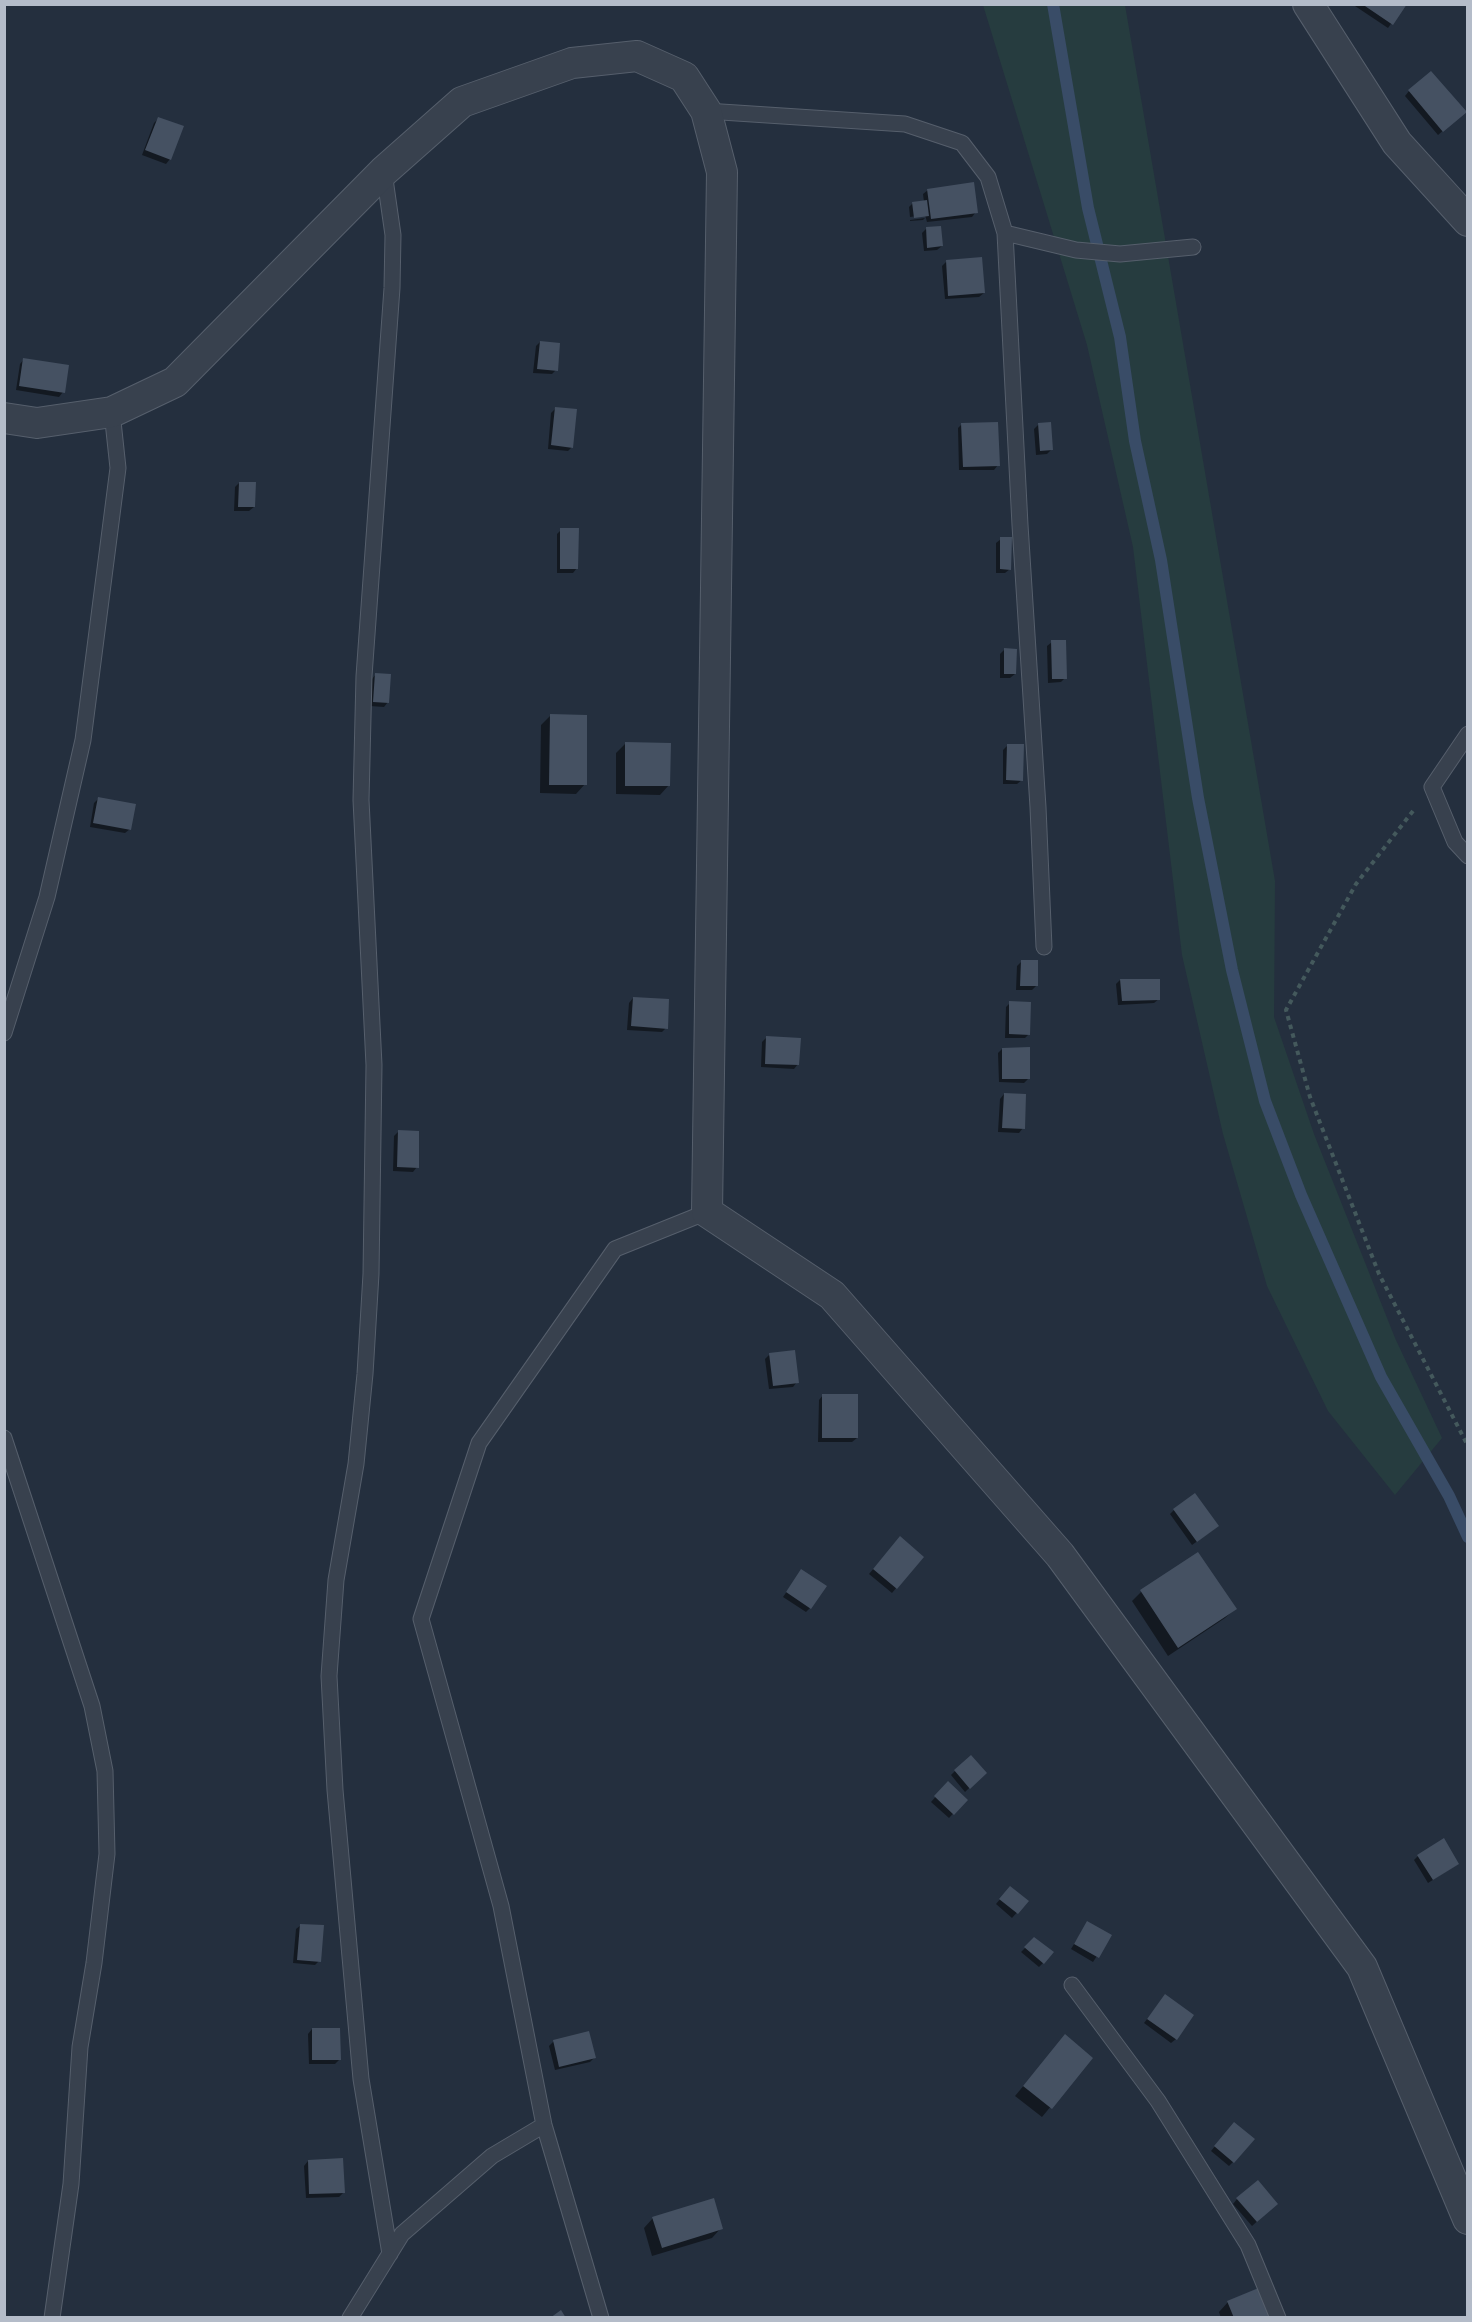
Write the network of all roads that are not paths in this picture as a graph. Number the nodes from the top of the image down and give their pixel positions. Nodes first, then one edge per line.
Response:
1 (1308, 4) edge
2 (706, 111) junction
3 (384, 171) junction
4 (1467, 221) edge
5 (1005, 233) junction
6 (1193, 247) dead end
7 (112, 411) junction
8 (4, 418) edge
9 (1467, 734) edge
10 (1467, 856) edge
11 (1044, 947) dead end
12 (4, 1033) edge
13 (707, 1212) junction
14 (4, 1438) edge
15 (1072, 1985) dead end
16 (544, 2125) junction
17 (1467, 2219) edge
18 (390, 2254) junction
19 (52, 2318) edge
20 (350, 2318) edge
21 (601, 2318) edge
22 (1278, 2318) edge

1 - 4 street
2 - 3 street
2 - 5 lane
2 - 13 street
3 - 7 street
3 - 18 lane
5 - 6 lane
5 - 11 lane
7 - 8 street
7 - 12 lane
9 - 10 lane
13 - 16 lane
13 - 17 street
14 - 19 lane
15 - 22 lane
16 - 18 lane
16 - 21 lane
18 - 20 lane

